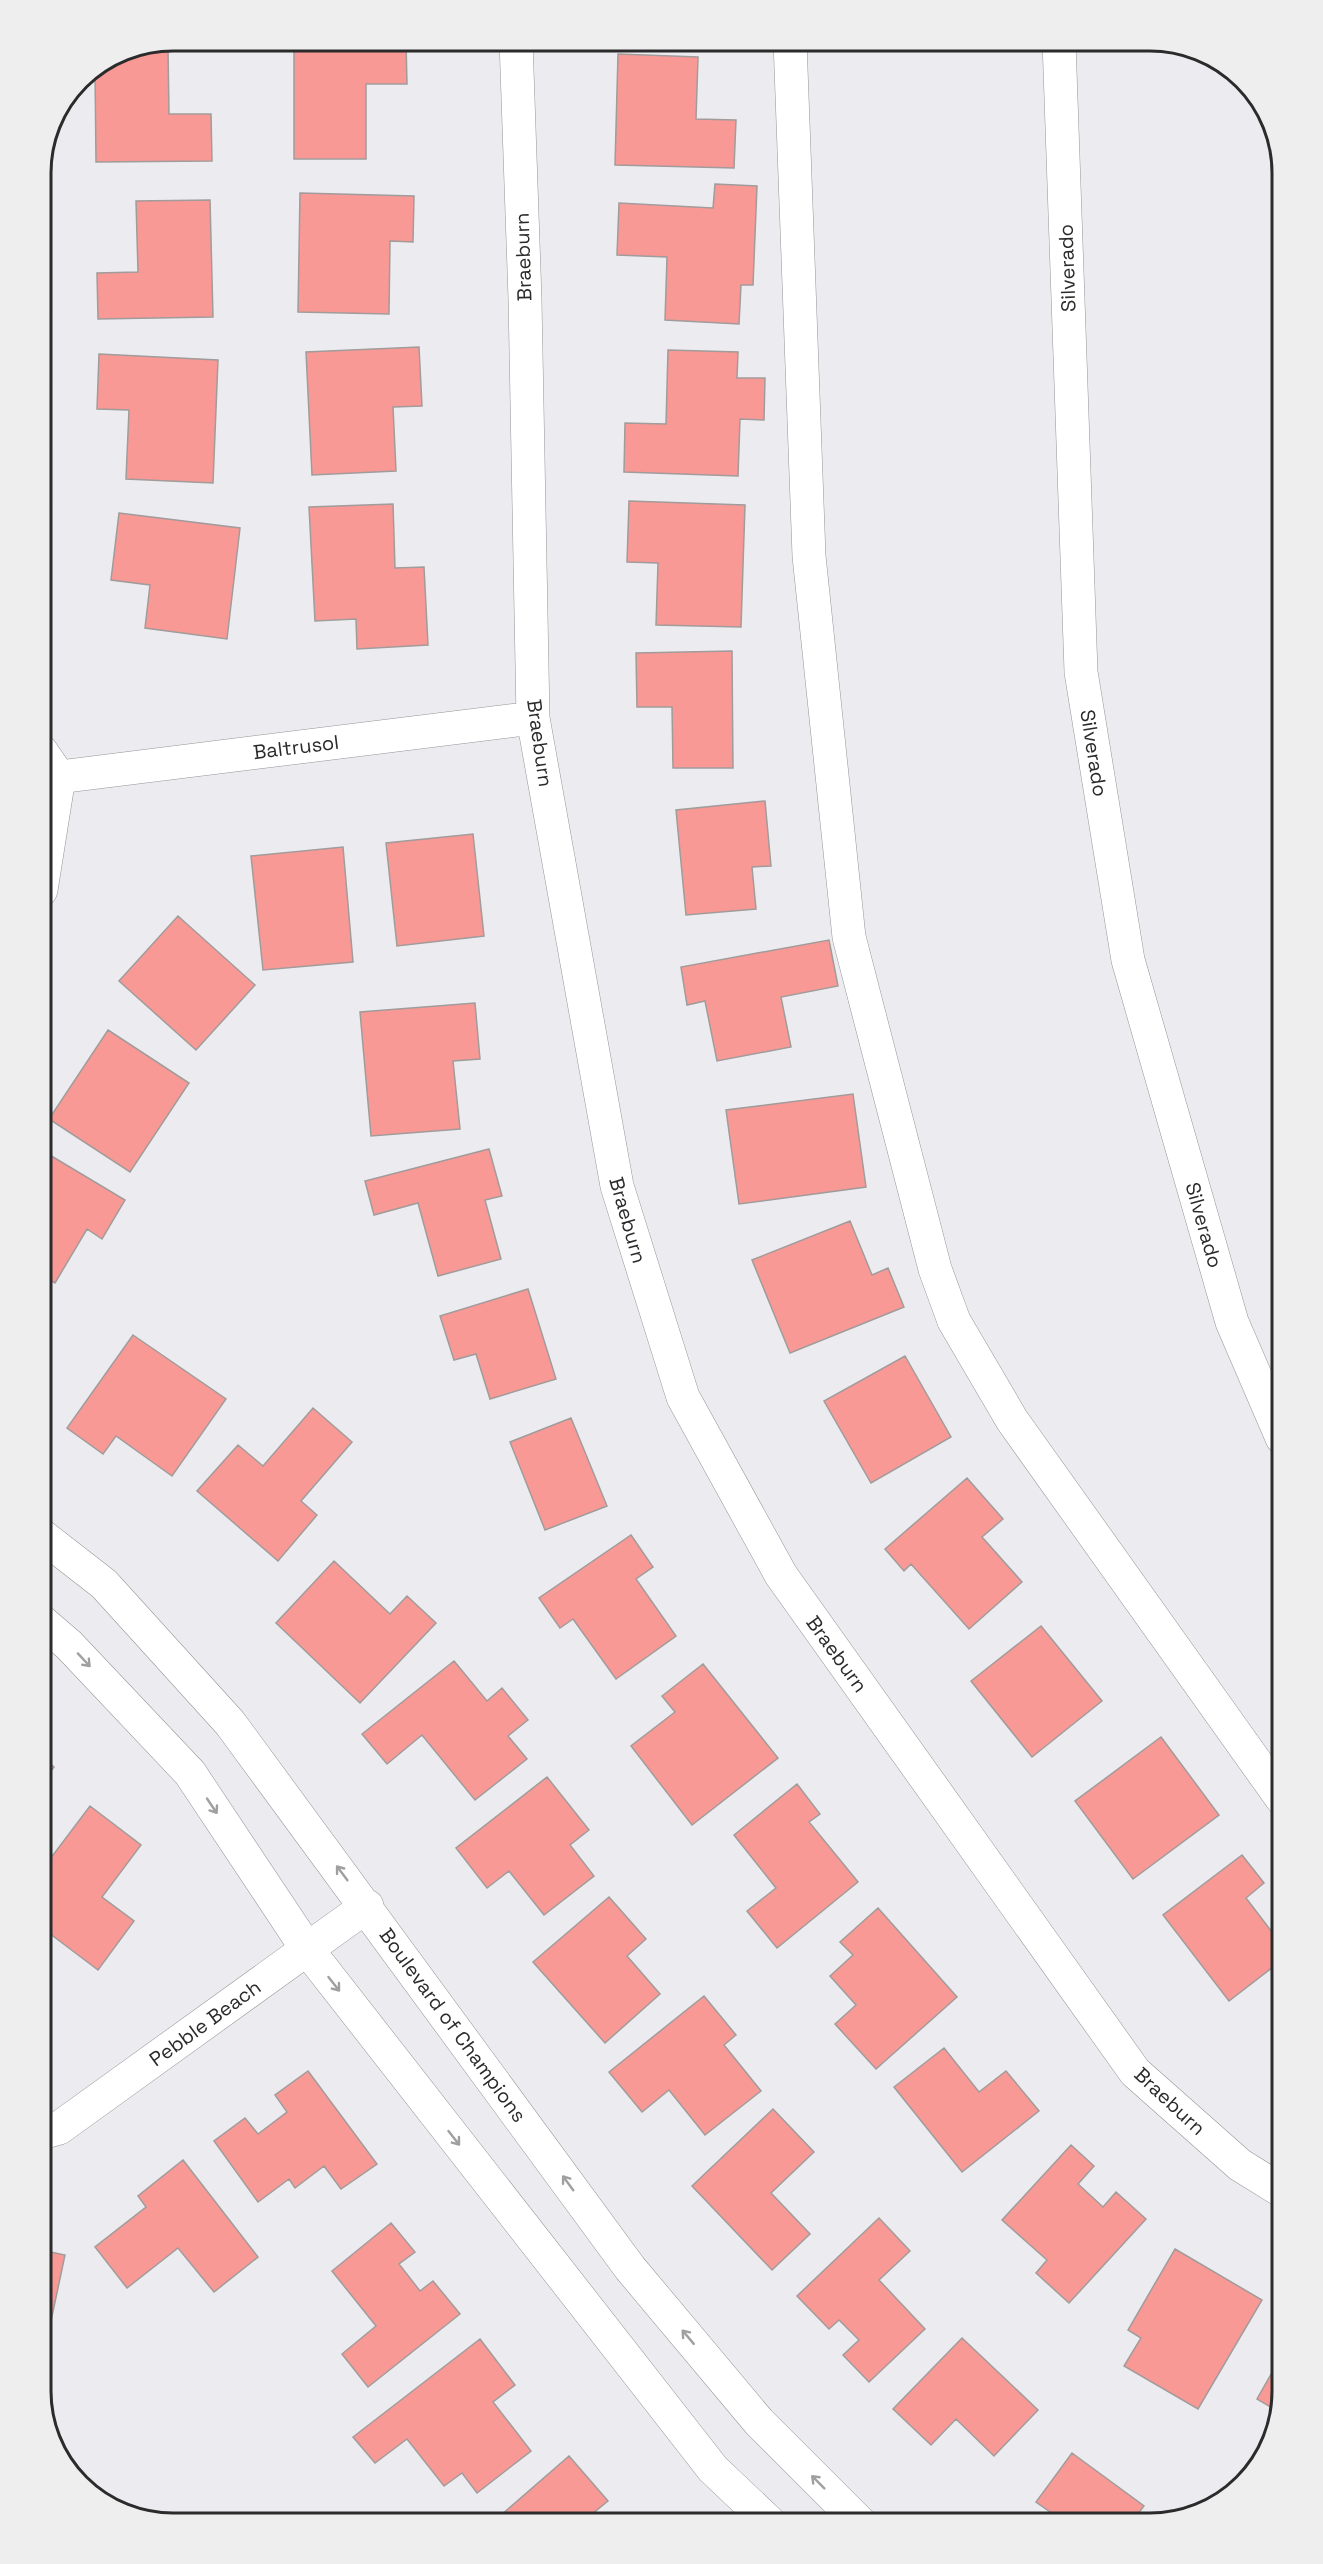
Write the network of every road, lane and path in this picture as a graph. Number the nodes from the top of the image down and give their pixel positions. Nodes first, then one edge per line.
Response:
1 (516, 51) edge
2 (790, 51) edge
3 (1059, 51) edge
4 (533, 718) junction
5 (51, 789) edge
6 (1272, 1415) edge
7 (51, 1543) edge
8 (51, 1630) edge
9 (1272, 1785) edge
10 (367, 1906) junction
11 (307, 1949) junction
12 (51, 2130) edge
13 (1272, 2185) edge
14 (759, 2513) edge
15 (850, 2513) edge

1 - 4 street, Braeburn
2 - 9 street
3 - 6 street, Silverado
4 - 5 street, Baltrusol
4 - 13 street, Braeburn
10 -> 7 street, Boulevard of Champions
8 -> 11 street
10 - 11 street, Pebble Beach
15 -> 10 street, Boulevard of Champions
11 - 12 street, Pebble Beach
11 -> 14 street

